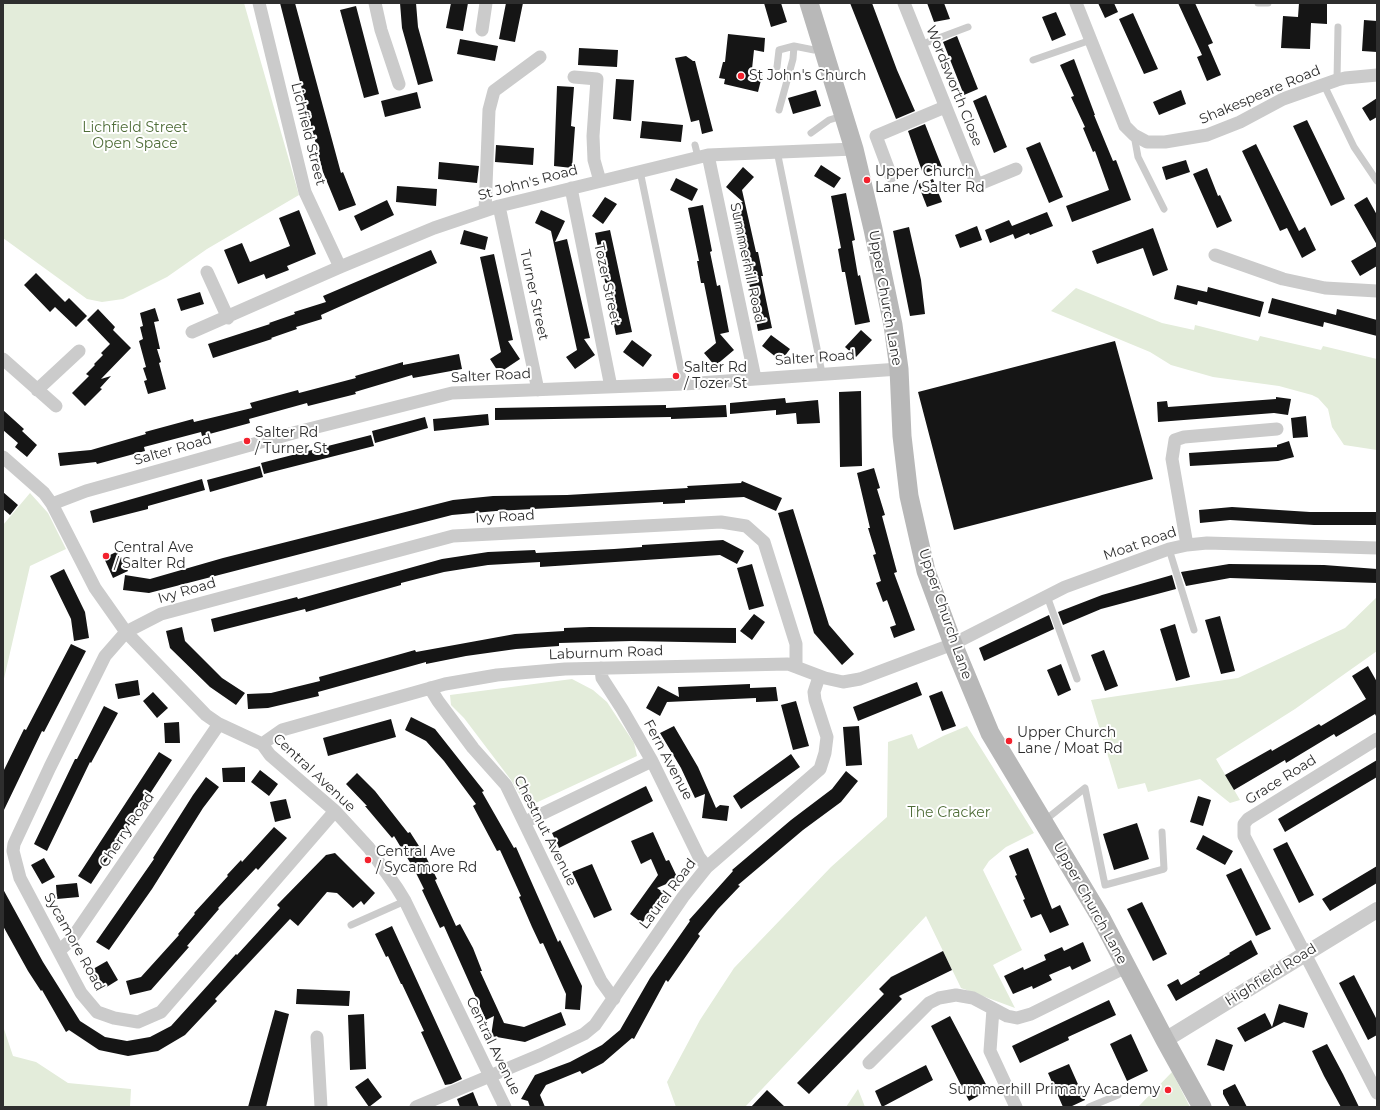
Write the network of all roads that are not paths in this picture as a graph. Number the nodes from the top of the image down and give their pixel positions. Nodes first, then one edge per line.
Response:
1 (259, 3) edge
2 (375, 3) edge
3 (486, 3) edge
4 (809, 3) edge
5 (904, 3) edge
6 (1076, 3) edge
7 (1258, 3) edge
8 (1268, 3) edge
9 (968, 27) dead end
10 (1338, 27) dead end
11 (482, 30) dead end
12 (1091, 40) junction
13 (920, 45) junction
14 (794, 46) junction
15 (823, 47) junction
16 (540, 57) dead end
17 (1033, 60) dead end
18 (777, 67) dead end
19 (1377, 75) edge
20 (574, 77) dead end
21 (1337, 80) junction
22 (399, 84) dead end
23 (1324, 85) junction
24 (945, 107) junction
25 (780, 110) dead end
26 (844, 115) junction
27 (811, 133) dead end
28 (1134, 135) junction
29 (854, 149) junction
30 (777, 151) junction
31 (700, 152) junction
32 (1016, 169) dead end
33 (640, 171) junction
34 (891, 176) dead end
35 (600, 181) junction
36 (1377, 181) edge
37 (571, 188) junction
38 (499, 206) junction
39 (1164, 209) dead end
40 (485, 211) junction
41 (1215, 254) dead end
42 (340, 267) junction
43 (207, 272) dead end
44 (1377, 291) edge
45 (228, 318) junction
46 (192, 332) dead end
47 (79, 351) dead end
48 (3, 359) edge
49 (899, 369) junction
50 (822, 373) junction
51 (755, 378) junction
52 (684, 384) junction
53 (612, 386) junction
54 (37, 390) junction
55 (538, 390) junction
56 (56, 406) dead end
57 (1277, 429) dead end
58 (3, 457) edge
59 (52, 504) junction
60 (1187, 545) junction
61 (1377, 548) edge
62 (1169, 549) junction
63 (1048, 596) junction
64 (1194, 630) dead end
65 (126, 632) junction
66 (953, 644) junction
67 (796, 667) junction
68 (600, 668) junction
69 (820, 677) junction
70 (1077, 679) dead end
71 (430, 688) junction
72 (219, 724) junction
73 (1377, 739) edge
74 (262, 744) junction
75 (652, 761) junction
76 (335, 811) junction
77 (525, 822) junction
78 (1044, 822) junction
79 (1162, 832) dead end
80 (707, 867) junction
81 (405, 901) junction
82 (1377, 910) edge
83 (351, 925) dead end
84 (59, 951) junction
85 (1306, 953) junction
86 (1126, 967) junction
87 (614, 999) junction
88 (993, 1009) junction
89 (317, 1037) dead end
90 (1165, 1040) junction
91 (869, 1064) dead end
92 (489, 1076) junction
93 (1376, 1087) edge
94 (1118, 1095) dead end
95 (321, 1107) edge
96 (416, 1107) edge
97 (505, 1107) edge
98 (1016, 1107) edge
99 (1089, 1107) edge
100 (1202, 1107) edge

1 - 42 street, Lichfield Street
2 - 22 street
3 - 11 street
4 - 15 main road, Upper Church Lane
5 - 13 street, Wordsworth Close
6 - 12 street
7 - 8 lane
9 - 13 lane
10 - 21 lane
12 - 17 lane
12 - 28 street
13 - 24 street, Wordsworth Close
14 - 15 lane
14 - 18 lane
14 - 25 lane
15 - 26 main road, Upper Church Lane
16 - 40 street
19 - 21 street, Shakespeare Road
20 - 35 street
21 - 23 street, Shakespeare Road
23 - 28 street, Shakespeare Road
23 - 36 lane
24 - 32 street, Wordsworth Close
24 - 34 street
26 - 27 lane
26 - 29 main road, Upper Church Lane
28 - 39 lane
29 - 30 street, St John's Road
29 - 49 main road, Upper Church Lane
30 - 31 street, St John's Road
30 - 50 lane
31 - 33 street, St John's Road
31 - 51 street, Summerhill Road
33 - 35 street, St John's Road
33 - 52 lane
35 - 37 street, St John's Road
37 - 38 street, St John's Road
37 - 53 street, Tozer Street
38 - 40 street, St John's Road
38 - 55 street, Turner Street
40 - 42 street, St John's Road
41 - 44 street
42 - 45 street, St John's Road
43 - 45 street
45 - 46 street, St John's Road
47 - 54 street
48 - 54 street
49 - 50 street, Salter Road
49 - 66 main road, Upper Church Lane
50 - 51 street, Salter Road
51 - 52 street, Salter Road
52 - 53 street, Salter Road
53 - 55 street, Salter Road
54 - 56 street
55 - 59 street, Salter Road
57 - 60 street
58 - 59 street, Central Avenue
59 - 65 street, Central Avenue
60 - 61 street, Moat Road
60 - 62 street, Moat Road
62 - 63 street, Moat Road
62 - 64 lane
63 - 66 street, Moat Road
63 - 70 lane
65 - 67 street, Ivy Road
65 - 72 street, Central Avenue
65 - 84 street, Sycamore Road
66 - 69 street, Laburnum Road
66 - 78 main road, Upper Church Lane
67 - 68 street, Laburnum Road
67 - 69 street, Laburnum Road
68 - 71 street, Laburnum Road
68 - 75 street, Fern Avenue
69 - 80 street, Laurel Road
71 - 74 street, Laburnum Road
71 - 77 street, Chestnut Avenue
72 - 74 street, Central Avenue
72 - 84 street, Cherry Road
73 - 85 street, Grace Road
74 - 76 street, Central Avenue
75 - 77 street
75 - 80 street, Fern Avenue
76 - 81 street, Central Avenue
76 - 84 street, Sycamore Road
77 - 87 street, Chestnut Avenue
78 - 79 lane
78 - 86 main road, Upper Church Lane
80 - 87 street, Laurel Road
81 - 83 lane
81 - 92 street, Central Avenue
82 - 85 street, Highfield Road
85 - 90 street, Highfield Road
85 - 93 street
86 - 88 street
86 - 90 main road, Upper Church Lane
87 - 92 street, Laurel Road
88 - 91 street
88 - 98 street
89 - 95 street
90 - 100 main road, Upper Church Lane
92 - 96 street, Laurel Road
92 - 97 street, Central Avenue
94 - 99 lane

